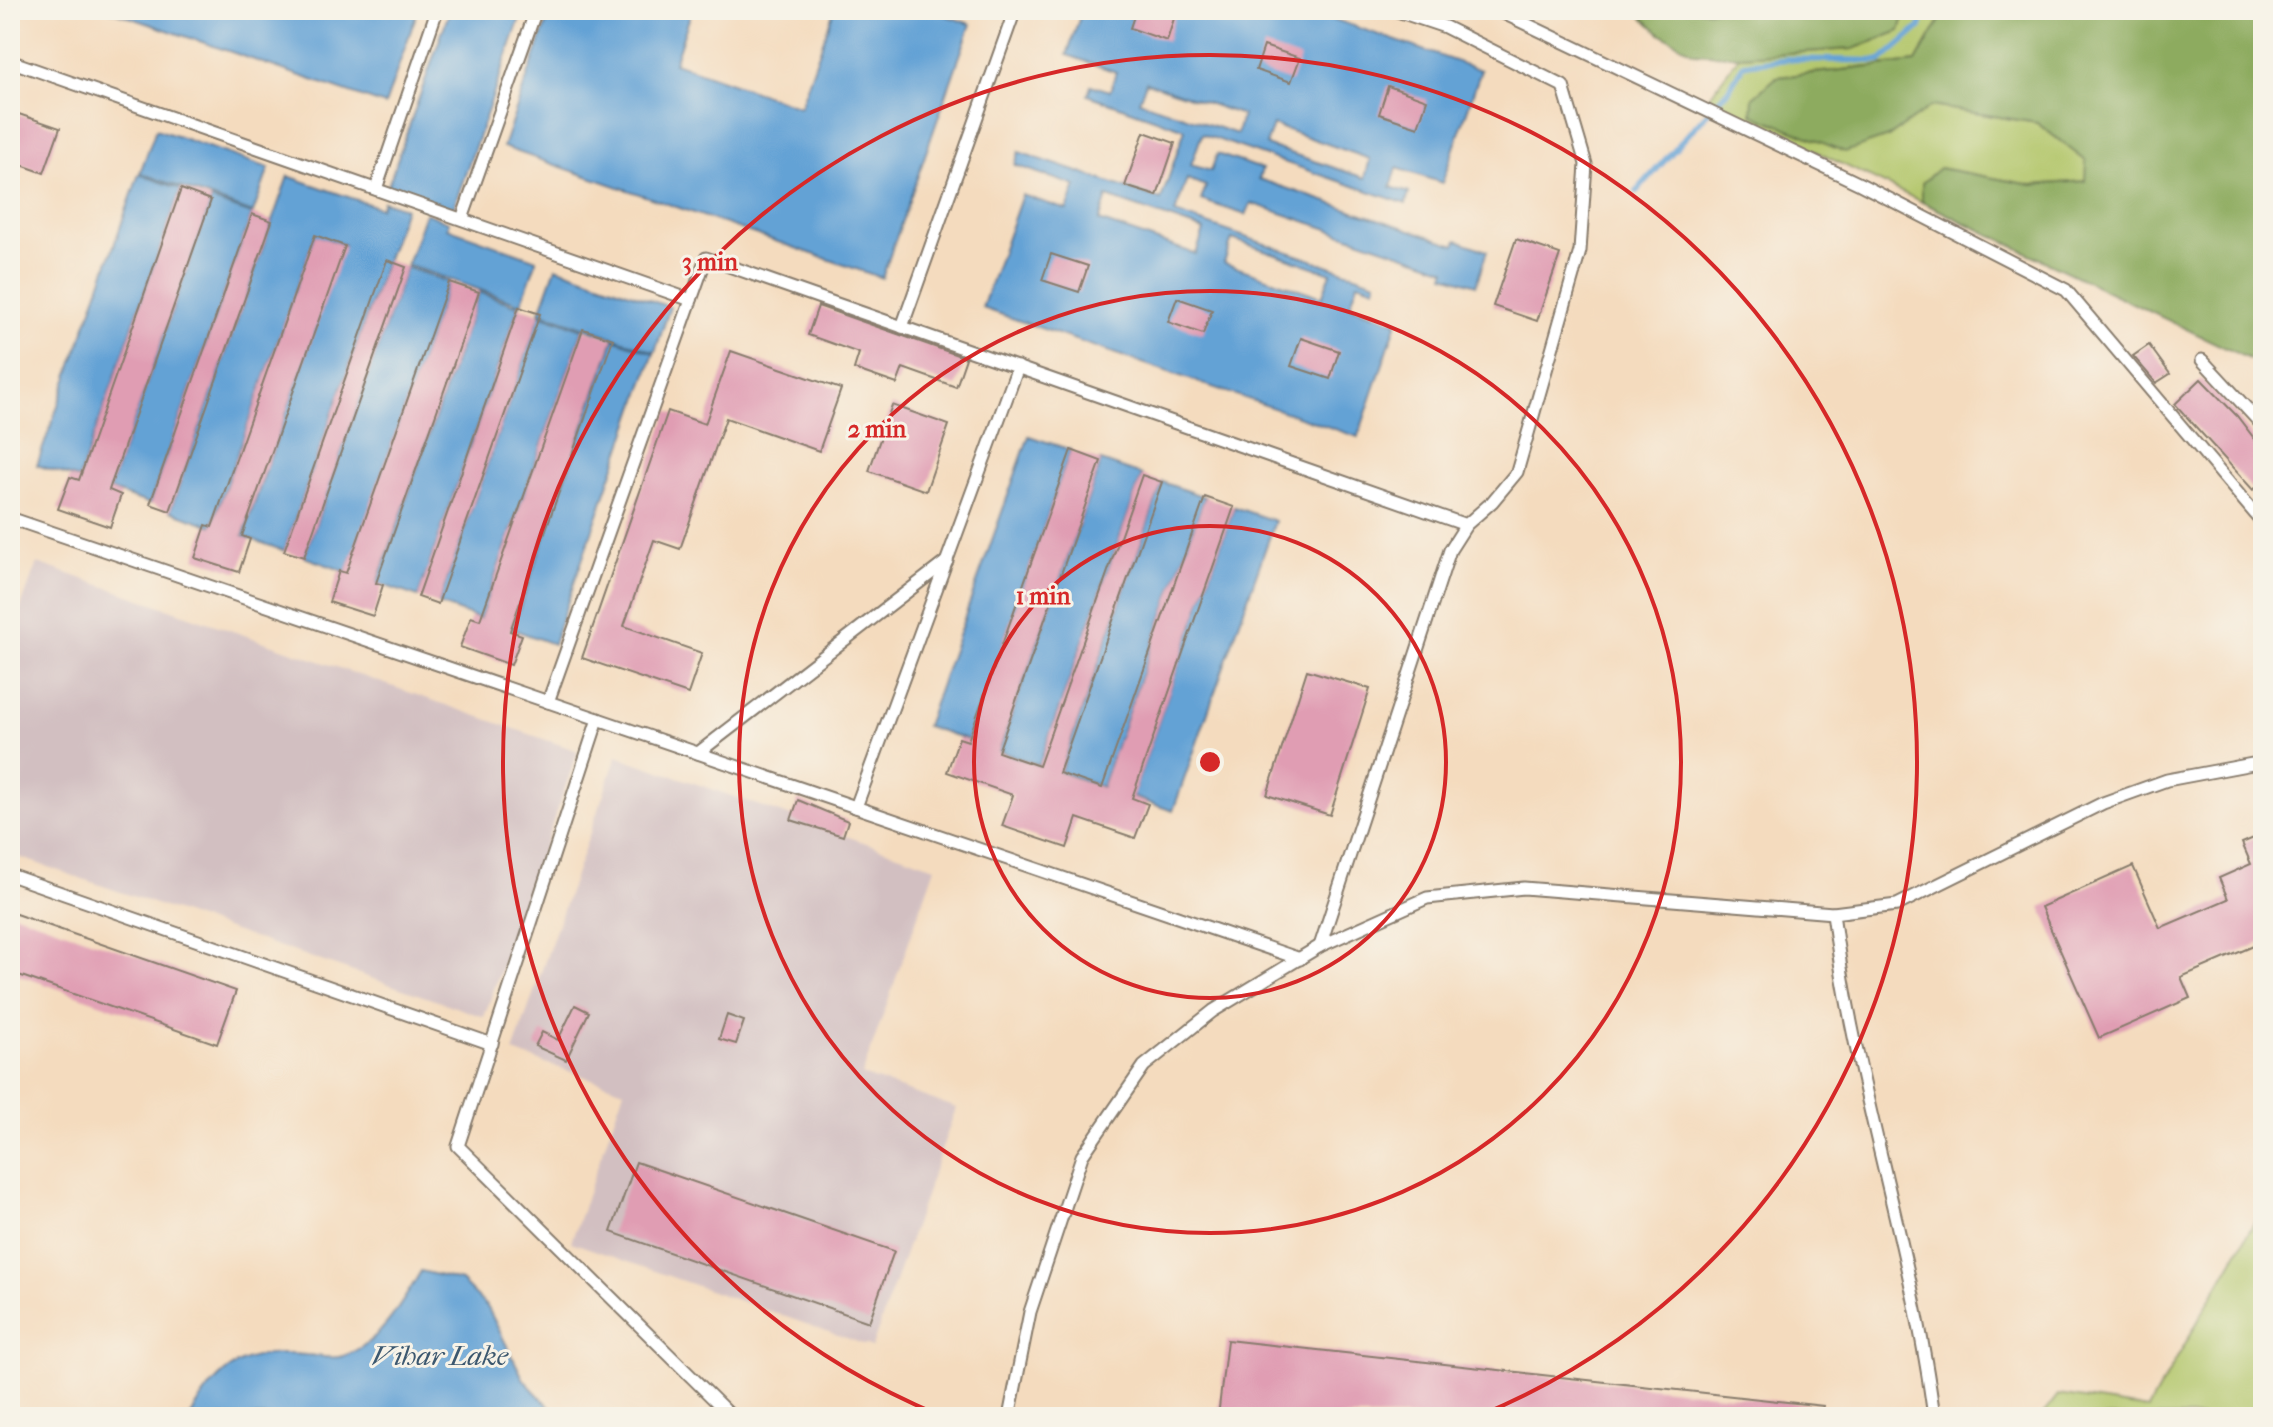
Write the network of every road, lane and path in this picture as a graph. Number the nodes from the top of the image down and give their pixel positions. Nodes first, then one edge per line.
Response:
1 (437, 10) edge
2 (536, 10) edge
3 (1015, 10) edge
4 (1394, 10) edge
5 (1497, 10) edge
6 (10, 61) edge
7 (376, 189) junction
8 (462, 219) junction
9 (691, 300) junction
10 (902, 327) junction
11 (2202, 360) dead end
12 (1018, 367) junction
13 (2263, 426) edge
14 (10, 518) edge
15 (2263, 523) edge
16 (1466, 525) junction
17 (947, 561) junction
18 (548, 702) junction
19 (598, 719) junction
20 (698, 753) junction
21 (2263, 762) edge
22 (856, 807) junction
23 (10, 875) edge
24 (1833, 913) junction
25 (1320, 946) junction
26 (1300, 959) junction
27 (492, 1044) junction
28 (732, 1417) edge
29 (1009, 1417) edge
30 (1934, 1417) edge

1 - 7 lane
2 - 8 lane
3 - 10 lane
4 - 16 lane
5 - 15 lane
6 - 7 lane
7 - 8 lane
8 - 9 lane
9 - 10 lane
9 - 18 lane
10 - 12 lane
11 - 13 lane
12 - 16 lane
12 - 17 lane
14 - 18 lane
16 - 25 lane
17 - 20 lane
17 - 22 lane
18 - 19 lane
19 - 20 lane
19 - 27 lane
20 - 22 lane
21 - 24 lane
22 - 26 lane
23 - 27 lane
24 - 25 lane
24 - 30 lane
25 - 26 lane
26 - 29 lane
27 - 28 lane

